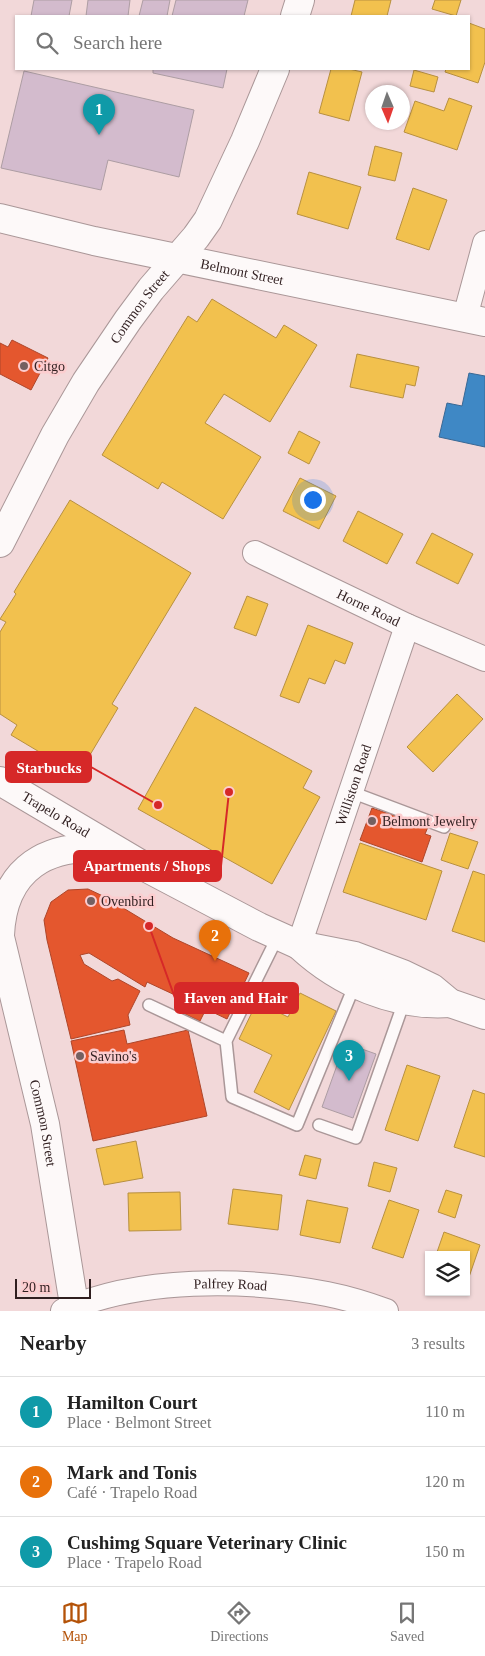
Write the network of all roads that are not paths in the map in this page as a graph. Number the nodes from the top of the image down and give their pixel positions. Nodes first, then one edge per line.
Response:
1 (300, 0) edge
2 (295, 15) edge
3 (275, 70) edge
4 (0, 218) edge
5 (485, 243) edge
6 (178, 258) junction
7 (475, 319) edge
8 (0, 543) edge
9 (255, 553) dead end
10 (407, 626) junction
11 (485, 660) edge
12 (0, 781) edge
13 (351, 792) junction
14 (444, 827) dead end
15 (116, 850) junction
16 (0, 936) edge
17 (288, 940) junction
18 (355, 984) junction
19 (408, 989) junction
20 (149, 1004) dead end
21 (485, 1015) edge
22 (226, 1041) junction
23 (319, 1125) dead end
24 (71, 1309) edge
25 (386, 1311) edge

1 - 2 main road
3 - 6 main road, Common Street
4 - 6 main road, Belmont Street
5 - 7 street
6 - 7 main road, Belmont Street
6 - 8 main road, Common Street
9 - 10 street, Horne Road
10 - 11 street, Horne Road
10 - 13 street, Williston Road
12 - 15 main road, Trapelo Road
13 - 14 lane
13 - 17 street, Williston Road
15 - 16 main road
15 - 17 main road, Trapelo Road
16 - 24 main road, Common Street
17 - 18 main road, Trapelo Road
17 - 19 main road, Trapelo Road
17 - 22 lane
18 - 19 main road, Trapelo Road
18 - 22 lane
19 - 21 main road, Trapelo Road
19 - 23 lane
20 - 22 lane
24 - 25 street, Palfrey Road

